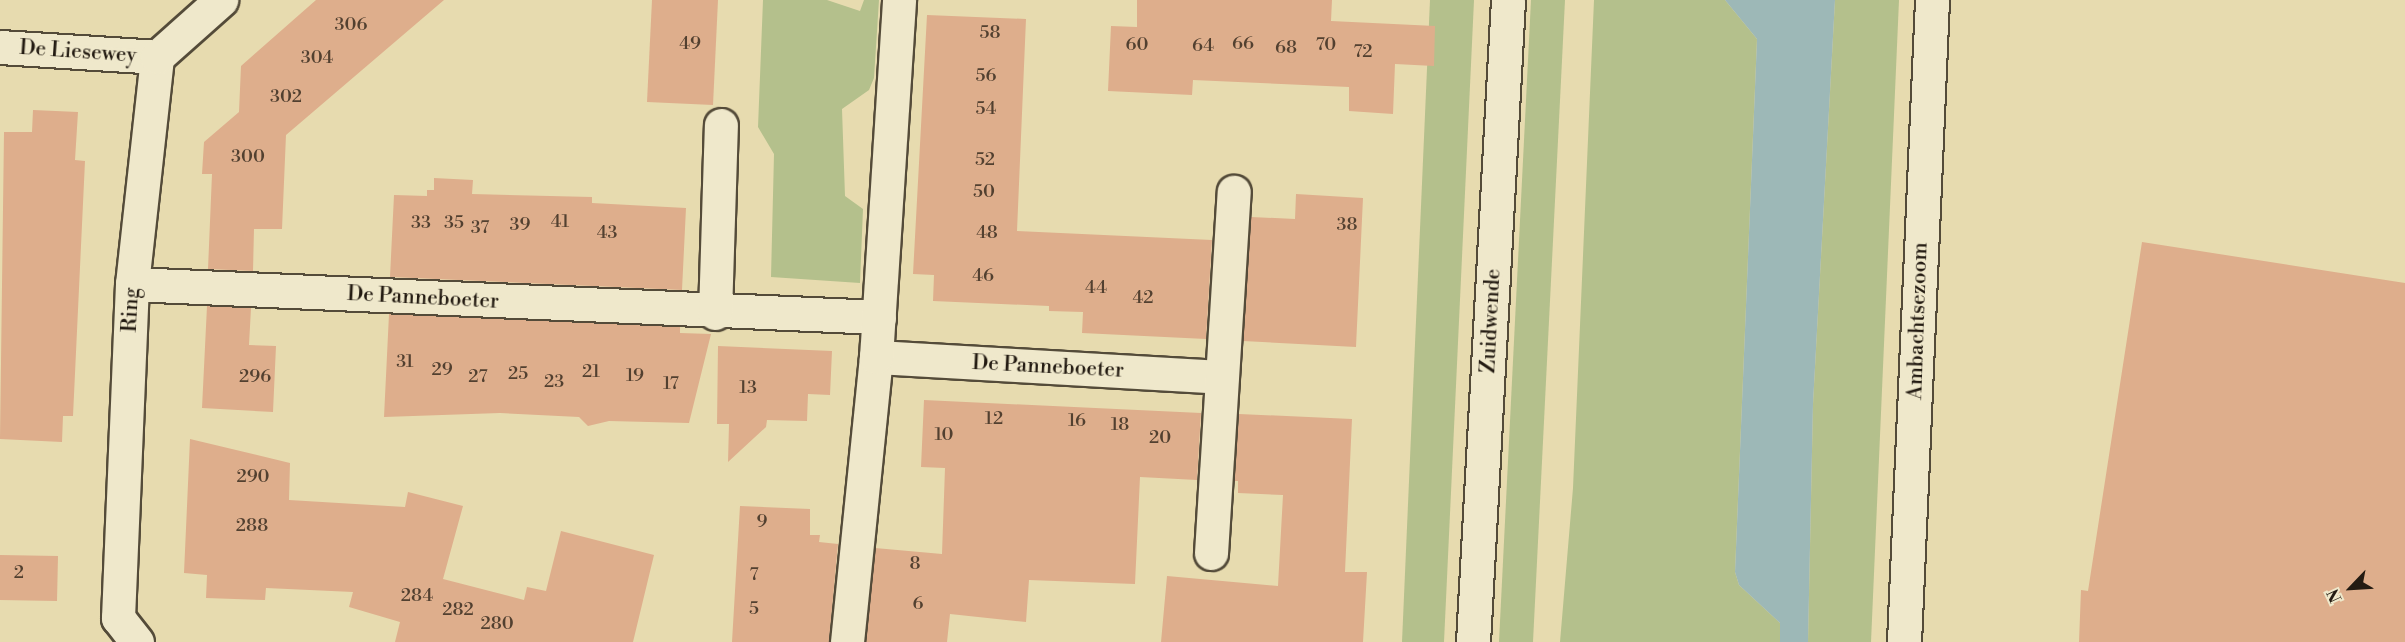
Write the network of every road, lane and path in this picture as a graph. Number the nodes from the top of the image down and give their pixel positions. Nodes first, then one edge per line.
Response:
1 (220, 0) edge
2 (899, 0) edge
3 (1508, 0) edge
4 (1932, 0) edge
5 (0, 47) edge
6 (157, 57) junction
7 (722, 125) dead end
8 (1234, 192) dead end
9 (132, 284) junction
10 (715, 313) junction
11 (879, 317) junction
12 (876, 357) junction
13 (1221, 377) junction
14 (1211, 554) dead end
15 (124, 640) edge
16 (847, 642) edge
17 (1473, 642) edge
18 (1904, 642) edge

1 - 6 street
2 - 11 street
3 - 17 street, Zuidwende
4 - 18 street, Ambachtsezoom
5 - 6 street, De Liesewey
6 - 9 street, Ring
7 - 10 street
8 - 13 street
9 - 10 street, De Panneboeter
9 - 15 street, Ring
10 - 11 street, De Panneboeter
11 - 12 street
12 - 13 street, De Panneboeter
12 - 16 street
13 - 14 street

